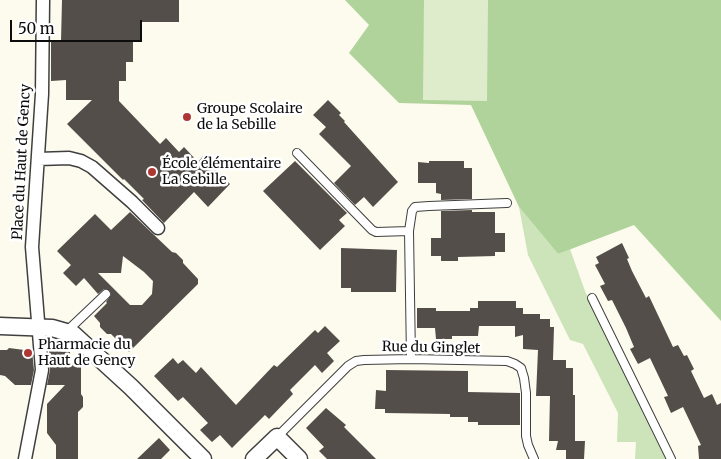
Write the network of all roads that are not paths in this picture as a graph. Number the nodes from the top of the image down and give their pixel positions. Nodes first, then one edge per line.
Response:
1 (43, 0) edge
2 (297, 153) dead end
3 (38, 159) junction
4 (507, 204) dead end
5 (158, 228) dead end
6 (409, 231) junction
7 (106, 294) dead end
8 (592, 298) dead end
9 (0, 326) edge
10 (40, 326) junction
11 (68, 331) junction
12 (411, 359) junction
13 (277, 437) junction
14 (24, 459) edge
15 (203, 459) edge
16 (254, 459) edge
17 (299, 459) edge
18 (534, 459) edge
19 (671, 459) edge

1 - 3 street, Place du Haut de Gency
2 - 6 lane
3 - 5 street
3 - 10 street, Place du Haut de Gency
4 - 6 lane
6 - 12 lane
7 - 11 lane
8 - 19 lane
9 - 10 street
10 - 11 street
10 - 14 street, Place du Haut de Gency
11 - 15 street
12 - 13 lane, Rue du Ginglet
12 - 18 lane, Rue du Ginglet
13 - 16 street
13 - 17 street

